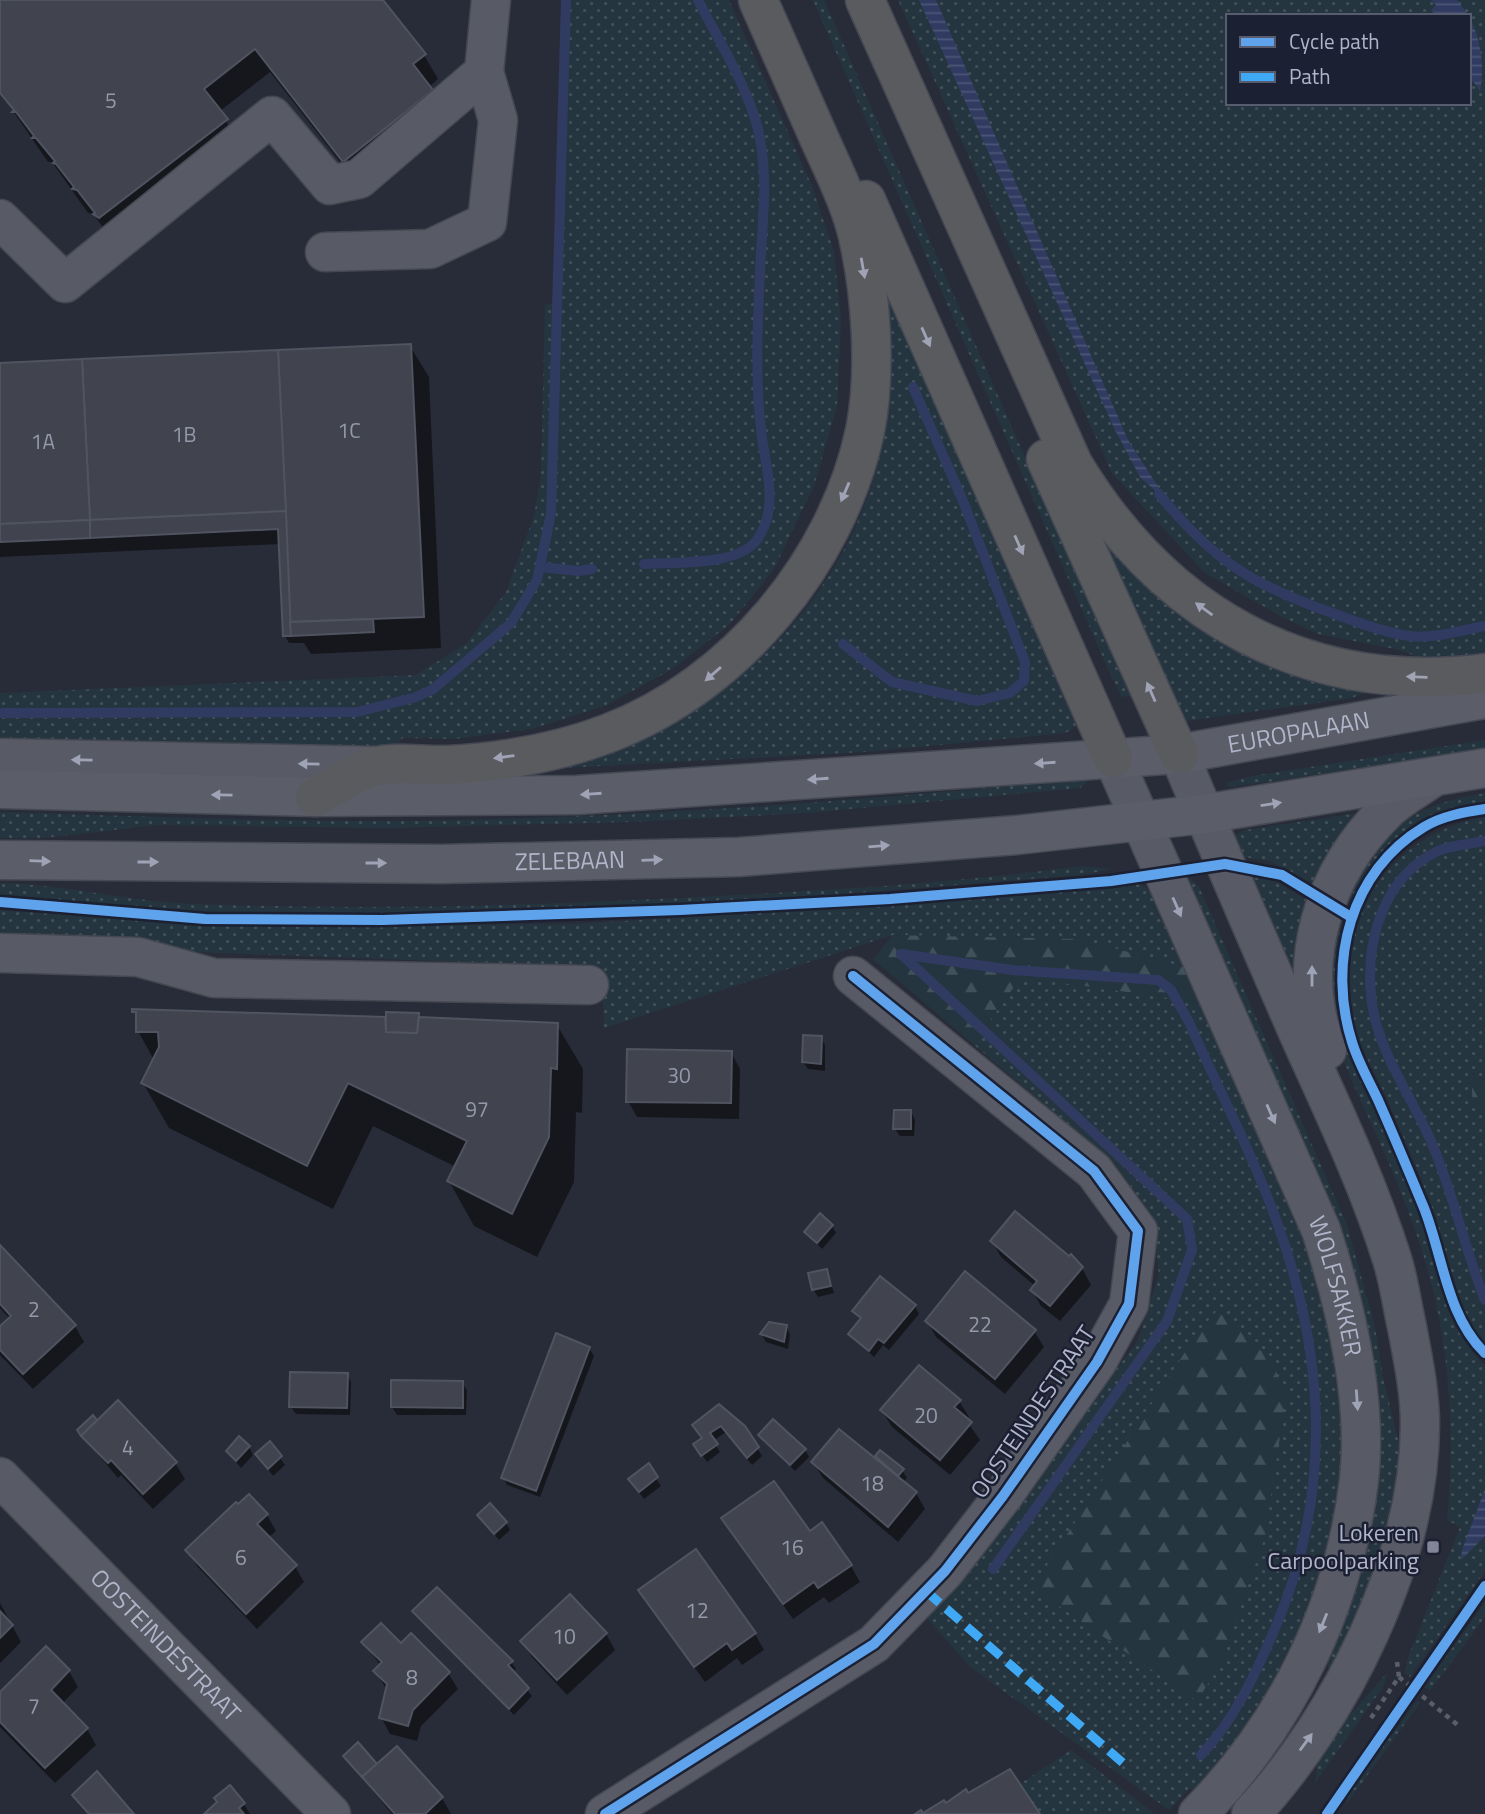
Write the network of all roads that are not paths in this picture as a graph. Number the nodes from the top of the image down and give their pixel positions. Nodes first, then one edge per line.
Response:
1 (491, 0) edge
2 (758, 0) edge
3 (777, 0) edge
4 (843, 0) edge
5 (865, 0) edge
6 (484, 72) junction
7 (0, 219) edge
8 (325, 252) dead end
9 (1485, 673) edge
10 (1485, 699) edge
11 (1179, 754) junction
12 (0, 758) edge
13 (1113, 758) junction
14 (378, 766) junction
15 (1485, 768) edge
16 (1432, 778) junction
17 (0, 789) edge
18 (315, 797) junction
19 (1204, 814) junction
20 (1139, 822) junction
21 (0, 860) edge
22 (0, 953) edge
23 (853, 976) dead end
24 (589, 985) dead end
25 (1415, 1367) junction
26 (0, 1477) edge
27 (1236, 1775) junction
28 (1268, 1808) edge
29 (331, 1814) edge
30 (605, 1814) edge
31 (1198, 1814) edge

1 - 6 street
2 -> 14 highway
3 -> 13 highway
11 -> 4 highway
9 -> 5 highway
6 - 7 street
6 - 8 street
10 - 11 main road, EUROPALAAN
11 - 13 main road, EUROPALAAN
11 - 19 street
14 -> 12 street
13 -> 18 main road
13 - 20 street, WOLFSAKKER
14 - 18 highway
15 - 16 main road
19 -> 16 main road
25 -> 16 street
18 -> 17 main road
19 - 20 main road
19 - 25 street
21 -> 20 main road, ZELEBAAN
20 -> 27 street, WOLFSAKKER
22 - 24 street
23 - 30 street, OOSTEINDESTRAAT
28 -> 25 street
26 - 29 street, OOSTEINDESTRAAT
27 - 28 street
27 - 31 street, WOLFSAKKER

